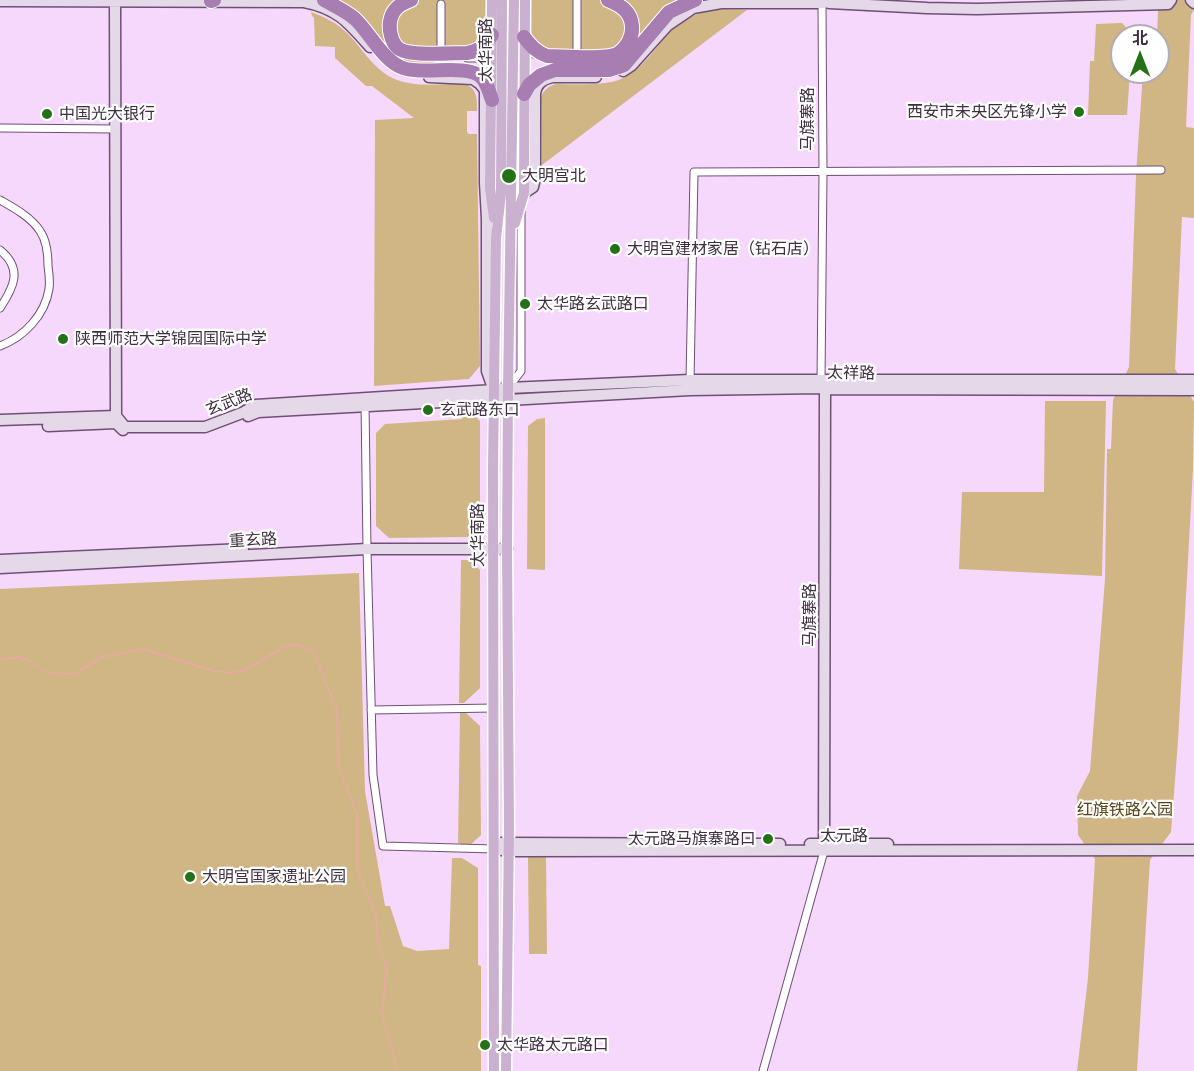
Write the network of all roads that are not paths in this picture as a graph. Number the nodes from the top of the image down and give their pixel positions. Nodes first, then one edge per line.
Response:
1 (213, 0) edge
2 (324, 0) edge
3 (411, 0) edge
4 (492, 0) edge
5 (502, 0) edge
6 (514, 0) edge
7 (525, 0) edge
8 (578, 0) edge
9 (695, 0) edge
10 (837, 0) edge
11 (908, 0) edge
12 (1171, 0) edge
13 (0, 1) edge
14 (115, 1) edge
15 (610, 1) edge
16 (822, 3) junction
17 (441, 4) dead end
18 (886, 6) junction
19 (927, 8) junction
20 (492, 35) junction
21 (524, 37) junction
22 (488, 58) dead end
23 (538, 58) dead end
24 (577, 64) junction
25 (524, 94) junction
26 (492, 100) junction
27 (0, 129) edge
28 (116, 129) junction
29 (1161, 170) dead end
30 (823, 172) junction
31 (522, 197) junction
32 (0, 200) edge
33 (510, 237) junction
34 (496, 238) junction
35 (0, 250) edge
36 (0, 308) edge
37 (0, 346) edge
38 (1194, 380) edge
39 (690, 385) junction
40 (822, 385) junction
41 (508, 388) junction
42 (1194, 390) edge
43 (494, 394) junction
44 (508, 400) junction
45 (365, 402) junction
46 (0, 420) edge
47 (116, 420) junction
48 (0, 427) edge
49 (367, 546) junction
50 (493, 547) junction
51 (507, 547) junction
52 (0, 560) edge
53 (0, 568) edge
54 (494, 708) junction
55 (371, 710) junction
56 (1194, 844) edge
57 (495, 846) junction
58 (509, 847) junction
59 (821, 847) junction
60 (1194, 850) edge
61 (494, 1071) edge
62 (506, 1071) edge
63 (763, 1071) edge

1 - 14 street
1 - 43 street
2 - 26 highway
3 - 20 highway
4 - 20 main road
5 - 34 main road, 太华南路
6 - 33 main road, 太华南路
7 - 21 main road
8 - 24 street
9 - 25 highway
10 - 16 street
11 - 18 street
11 - 19 street
12 - 19 street
13 - 14 street
14 - 28 street
15 - 21 highway
16 - 18 street
16 - 24 street
16 - 30 street, 马旗寨路
17 - 22 street
18 - 19 street
20 - 26 main road
21 - 25 main road
23 - 24 street
24 - 31 street
25 - 31 main road
26 - 34 main road
27 - 28 street
28 - 47 street
29 - 30 street
30 - 39 street
30 - 40 street, 马旗寨路
31 - 33 main road
31 - 41 street
32 - 37 street
33 - 41 main road, 太华南路
34 - 43 main road, 太华南路
35 - 36 street
38 - 40 street, 太祥路
39 - 40 street, 太祥路
39 - 41 street, 太祥路
39 - 44 street, 太祥路
40 - 42 street, 太祥路
40 - 59 street, 马旗寨路
41 - 43 street, 玄武路
41 - 44 main road, 太华南路
43 - 44 street, 玄武路
43 - 45 street, 玄武路
43 - 50 main road, 太华南路
44 - 51 main road, 太华南路
45 - 47 street, 玄武路
45 - 49 street
46 - 47 street, 玄武路
47 - 48 street, 玄武路
49 - 50 street, 重玄路
49 - 52 street, 重玄路
49 - 53 street, 重玄路
49 - 55 street
50 - 51 street, 重玄路
50 - 54 main road, 太华南路
51 - 58 main road, 太华南路
54 - 55 street
54 - 57 main road, 太华南路
55 - 57 street
56 - 59 street, 太元路
57 - 58 street, 太元路
57 - 61 main road, 太华南路
58 - 59 street, 太元路
58 - 62 main road, 太华南路
59 - 60 street, 太元路
59 - 63 street

